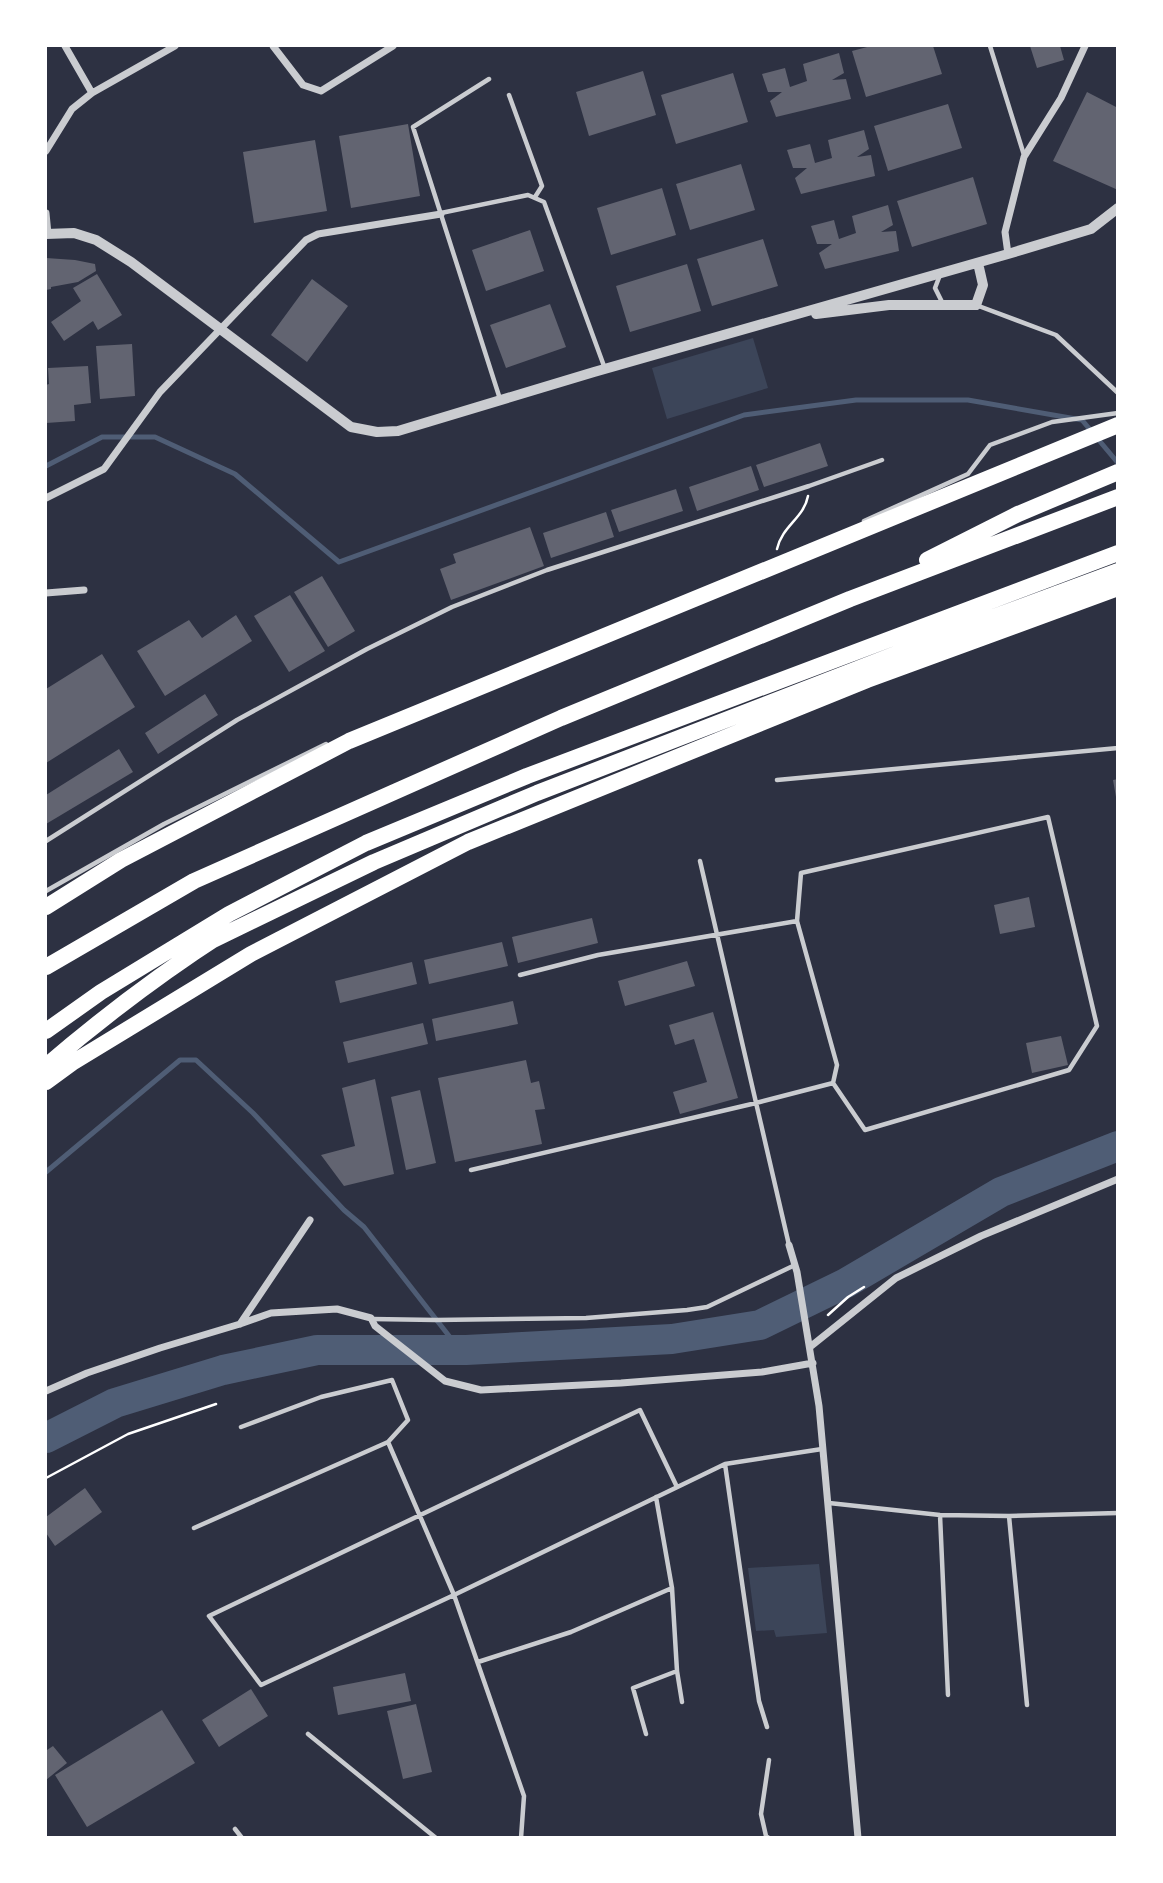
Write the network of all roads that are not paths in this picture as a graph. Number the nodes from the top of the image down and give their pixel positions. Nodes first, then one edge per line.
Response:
1 (65, 46) edge
2 (175, 46) edge
3 (273, 46) edge
4 (393, 46) edge
5 (990, 46) edge
6 (1085, 46) edge
7 (489, 79) dead end
8 (92, 93) junction
9 (509, 94) dead end
10 (46, 150) edge
11 (1024, 157) junction
12 (536, 197) junction
13 (1118, 208) edge
14 (46, 213) edge
15 (440, 214) junction
16 (47, 234) edge
17 (1009, 254) junction
18 (978, 263) junction
19 (940, 274) junction
20 (943, 305) junction
21 (976, 305) junction
22 (779, 319) junction
23 (220, 329) junction
24 (605, 369) junction
25 (1118, 393) edge
26 (501, 400) junction
27 (1118, 413) edge
28 (1118, 425) edge
29 (882, 460) dead end
30 (1114, 473) edge
31 (1118, 497) edge
32 (46, 498) edge
33 (1118, 553) edge
34 (1118, 571) edge
35 (1118, 587) edge
36 (84, 590) dead end
37 (46, 593) edge
38 (850, 599) junction
39 (1118, 748) edge
40 (777, 780) dead end
41 (46, 841) edge
42 (366, 843) junction
43 (700, 861) dead end
44 (194, 881) junction
45 (46, 891) edge
46 (46, 907) edge
47 (797, 922) junction
48 (717, 935) junction
49 (213, 940) junction
50 (46, 954) edge
51 (46, 967) edge
52 (520, 975) dead end
53 (46, 1031) edge
54 (46, 1066) edge
55 (46, 1083) edge
56 (833, 1083) junction
57 (756, 1103) junction
58 (471, 1170) dead end
59 (1118, 1179) edge
60 (310, 1220) dead end
61 (789, 1245) joint
62 (796, 1269) junction
63 (373, 1322) junction
64 (240, 1324) junction
65 (810, 1347) junction
66 (813, 1363) junction
67 (46, 1391) edge
68 (241, 1427) dead end
69 (388, 1442) junction
70 (822, 1449) junction
71 (725, 1464) junction
72 (677, 1488) junction
73 (656, 1497) junction
74 (827, 1503) junction
75 (1118, 1513) edge
76 (421, 1515) junction
77 (940, 1515) junction
78 (1009, 1516) junction
79 (194, 1528) dead end
80 (672, 1588) junction
81 (454, 1595) junction
82 (478, 1662) junction
83 (677, 1671) junction
84 (948, 1695) dead end
85 (681, 1702) dead end
86 (1027, 1705) dead end
87 (767, 1727) dead end
88 (308, 1734) dead end
89 (646, 1734) dead end
90 (769, 1760) dead end
91 (236, 1829) dead end
92 (242, 1838) edge
93 (436, 1838) edge
94 (521, 1838) edge
95 (769, 1838) edge
96 (858, 1838) edge

1 - 8 street
2 - 8 street
3 - 4 street
5 - 11 lane
6 - 11 street
7 - 15 lane
8 - 10 street
9 - 12 lane
11 - 17 street
12 - 15 lane
12 - 24 lane
13 - 17 street
14 - 16 street
15 - 23 street
15 - 26 lane
16 - 23 street
17 - 18 street
18 - 19 street
18 - 21 street
19 - 20 lane
19 - 22 street
20 - 21 street
20 - 22 street
21 - 25 lane
22 - 24 street
23 - 26 street
23 - 32 street
24 - 26 street
27 - 45 lane
28 - 46 highway
29 - 41 lane
30 - 38 highway
31 - 38 highway
33 - 42 highway
34 - 49 highway
35 - 55 highway
36 - 37 street
38 - 44 highway
39 - 40 lane
42 - 49 highway
42 - 53 highway
43 - 48 lane
44 - 50 highway
44 - 51 highway
47 - 48 lane
47 - 56 lane
47 - 56 lane
48 - 52 lane
48 - 57 lane
49 - 54 highway
56 - 57 lane
57 - 58 lane
57 - 61 lane
59 - 65 street
60 - 64 street
61 - 62 street
62 - 63 lane
62 - 65 street
63 - 64 street
63 - 66 street
64 - 67 street
65 - 66 street
66 - 70 street
68 - 69 lane
69 - 76 lane
69 - 79 lane
70 - 71 lane
70 - 74 street
71 - 72 lane
71 - 87 lane
72 - 73 lane
72 - 76 lane
73 - 80 lane
73 - 81 lane
74 - 77 lane
74 - 96 street
75 - 78 lane
76 - 81 lane
76 - 81 lane
77 - 78 lane
77 - 84 lane
78 - 86 lane
80 - 82 lane
80 - 83 lane
81 - 82 lane
82 - 94 lane
83 - 85 lane
83 - 89 lane
88 - 93 lane
90 - 95 lane
91 - 92 lane

